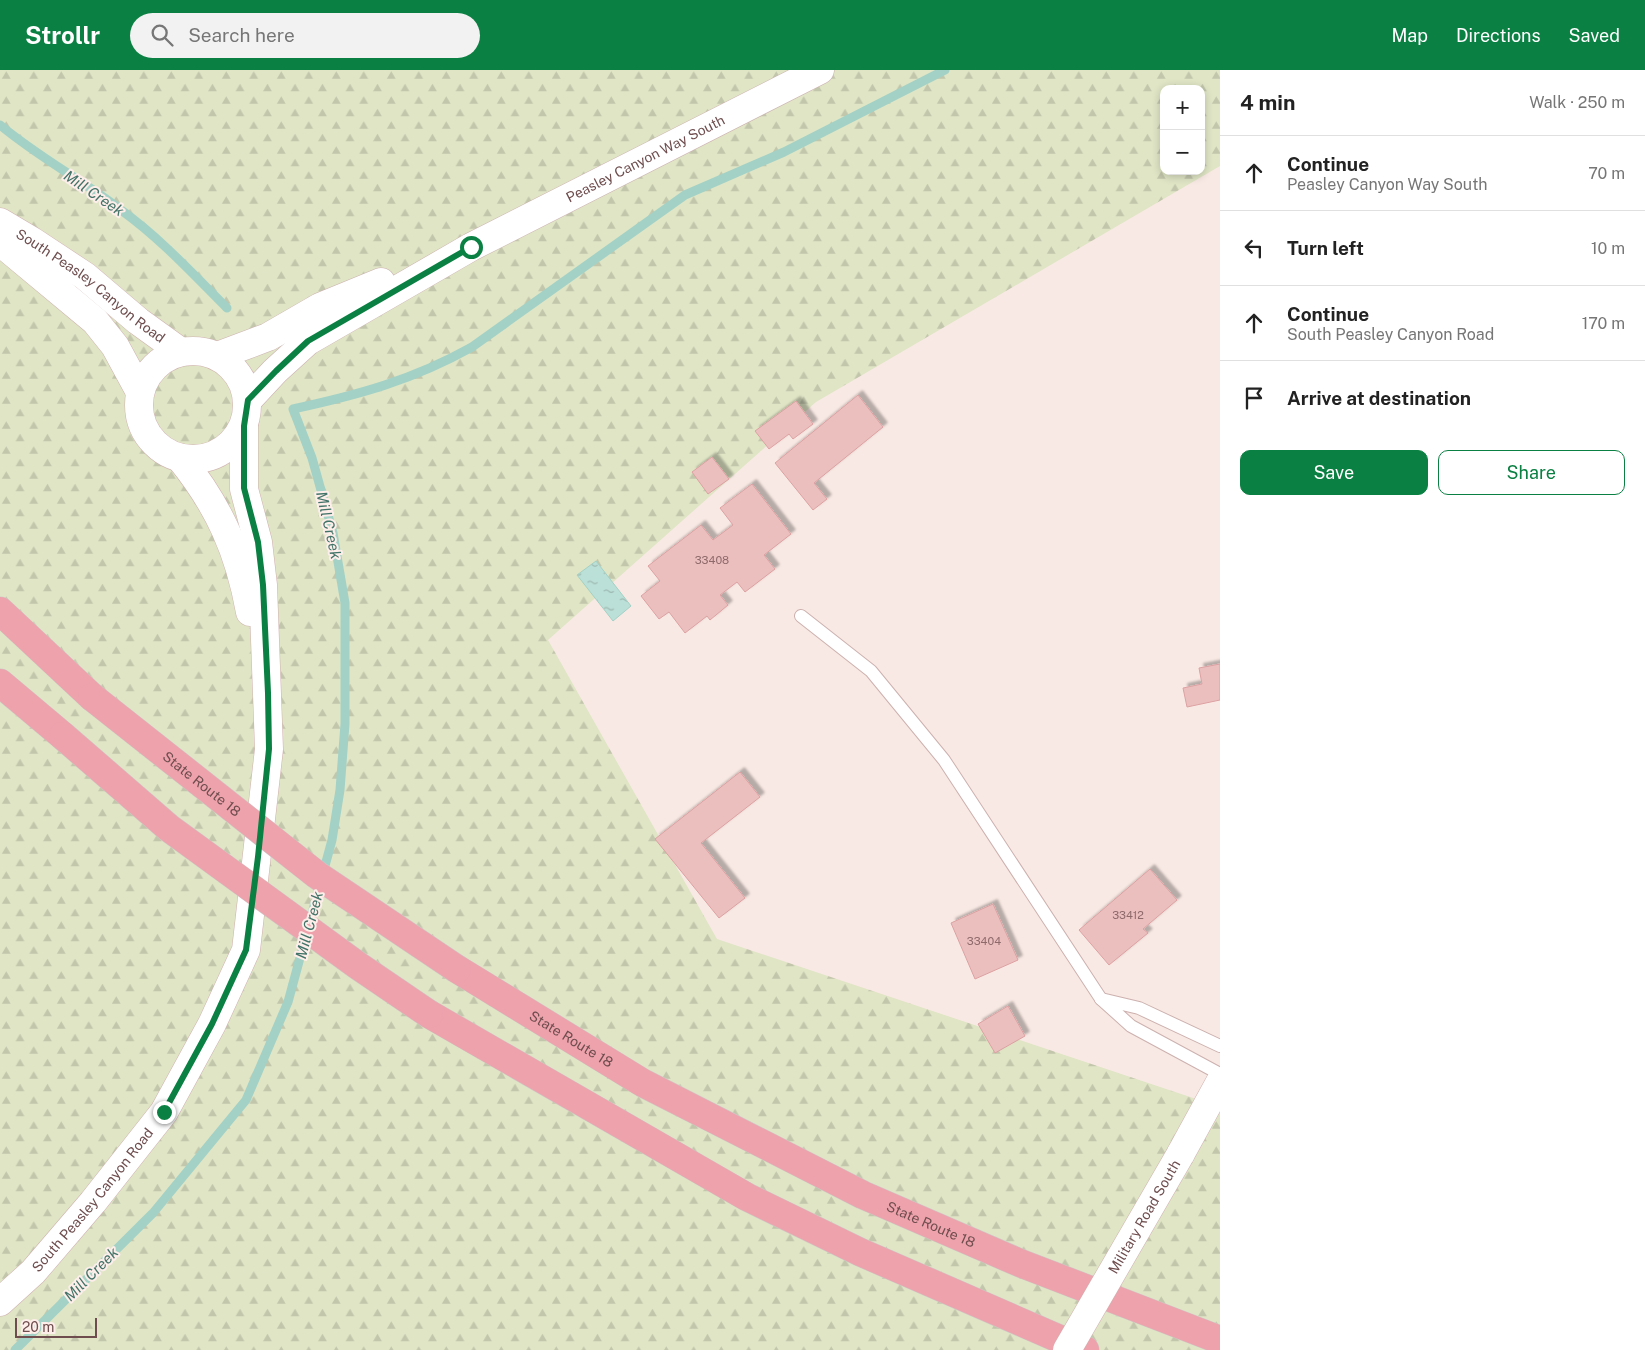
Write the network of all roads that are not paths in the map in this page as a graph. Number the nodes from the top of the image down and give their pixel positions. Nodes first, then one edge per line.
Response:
1 (820, 70) edge
2 (0, 222) edge
3 (0, 242) edge
4 (471, 247) junction
5 (181, 352) junction
6 (217, 356) junction
7 (140, 392) junction
8 (246, 413) junction
9 (180, 458) junction
10 (0, 611) edge
11 (801, 616) dead end
12 (0, 683) edge
13 (269, 749) junction
14 (1101, 999) junction
15 (1220, 1046) edge
16 (1220, 1074) edge
17 (1220, 1082) edge
18 (0, 1302) edge
19 (1220, 1340) edge
20 (1067, 1350) edge
21 (1085, 1350) edge

1 - 4 main road, Peasley Canyon Way South
2 - 5 main road, South Peasley Canyon Road
3 - 7 main road, South Peasley Canyon Road
4 - 6 main road, Peasley Canyon Way South
4 - 8 main road, Peasley Canyon Way South
5 - 6 main road
5 - 7 main road
6 - 8 main road
7 - 9 main road
8 - 9 main road
8 - 13 main road, South Peasley Canyon Road
9 - 13 main road, South Peasley Canyon Road
10 - 19 highway, State Route 18, bridge
11 - 14 lane
12 - 21 highway, bridge
13 - 18 main road, South Peasley Canyon Road
14 - 15 lane
14 - 16 lane
17 - 20 main road, Military Road South, bridge

